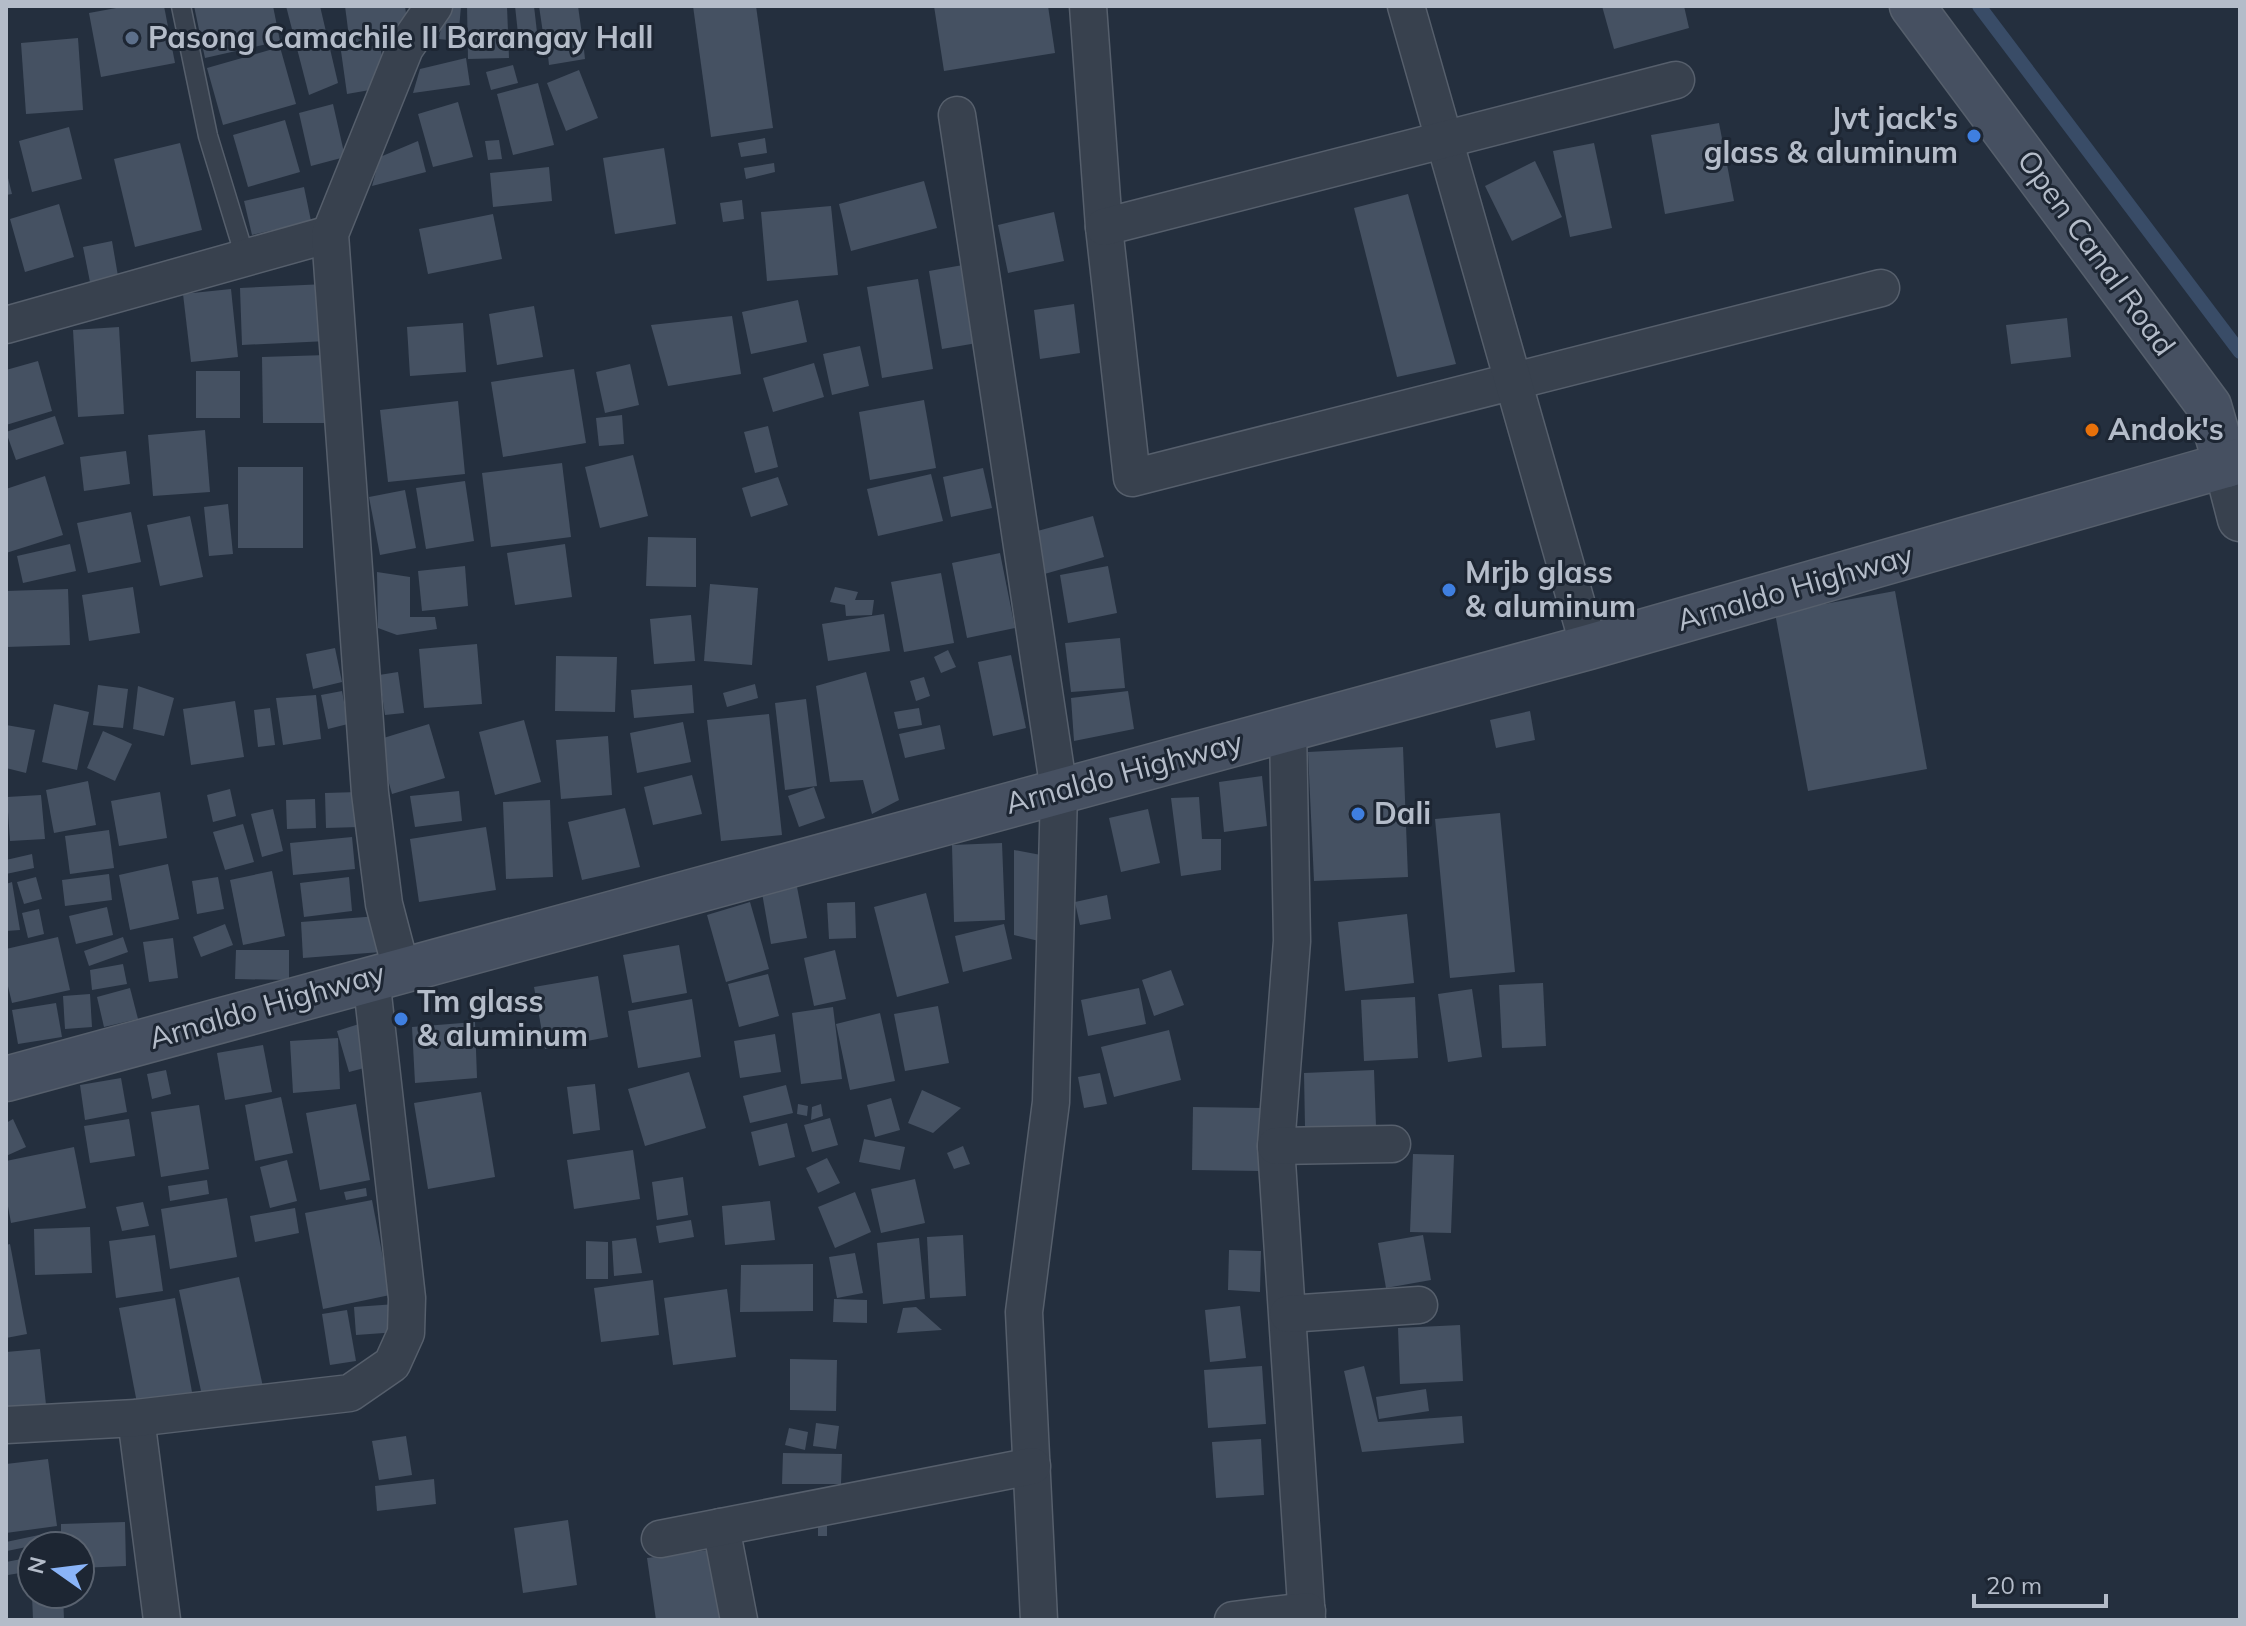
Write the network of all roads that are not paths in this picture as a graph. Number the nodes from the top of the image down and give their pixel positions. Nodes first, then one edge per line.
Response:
1 (181, 6) edge
2 (434, 6) edge
3 (1088, 6) edge
4 (1406, 6) edge
5 (1912, 6) edge
6 (1676, 80) dead end
7 (957, 115) dead end
8 (1443, 138) junction
9 (1104, 227) junction
10 (330, 234) junction
11 (245, 257) junction
12 (1881, 288) dead end
13 (6, 325) edge
14 (1514, 384) junction
15 (2233, 463) edge
16 (2240, 519) edge
17 (1589, 647) junction
18 (1288, 729) junction
19 (1059, 791) junction
20 (386, 973) junction
21 (6, 1079) edge
22 (1392, 1144) dead end
23 (1276, 1146) junction
24 (1419, 1305) dead end
25 (1288, 1314) junction
26 (136, 1418) junction
27 (6, 1425) edge
28 (1032, 1466) junction
29 (721, 1527) junction
30 (660, 1539) dead end
31 (1307, 1615) edge
32 (162, 1620) edge
33 (739, 1620) edge
34 (1039, 1620) edge
35 (1233, 1620) edge

1 - 11 lane
2 - 10 street
3 - 9 street
4 - 8 street
5 - 15 main road, Open Canal Road
6 - 8 street
7 - 19 street
8 - 9 street
8 - 14 street
9 - 14 street
10 - 11 street
10 - 20 street
11 - 13 street
12 - 14 street
14 - 17 street
15 - 16 street, Open Canal Road
15 - 17 main road, Arnaldo Highway
17 - 18 main road, Arnaldo Highway
18 - 19 main road, Arnaldo Highway
18 - 23 street
19 - 20 main road, Arnaldo Highway
19 - 28 street
20 - 21 main road, Arnaldo Highway
20 - 26 street
22 - 23 street
23 - 25 street
24 - 25 street
25 - 31 street
26 - 27 street
26 - 32 street
28 - 29 street
28 - 34 street
29 - 30 street
29 - 33 street
31 - 35 street

